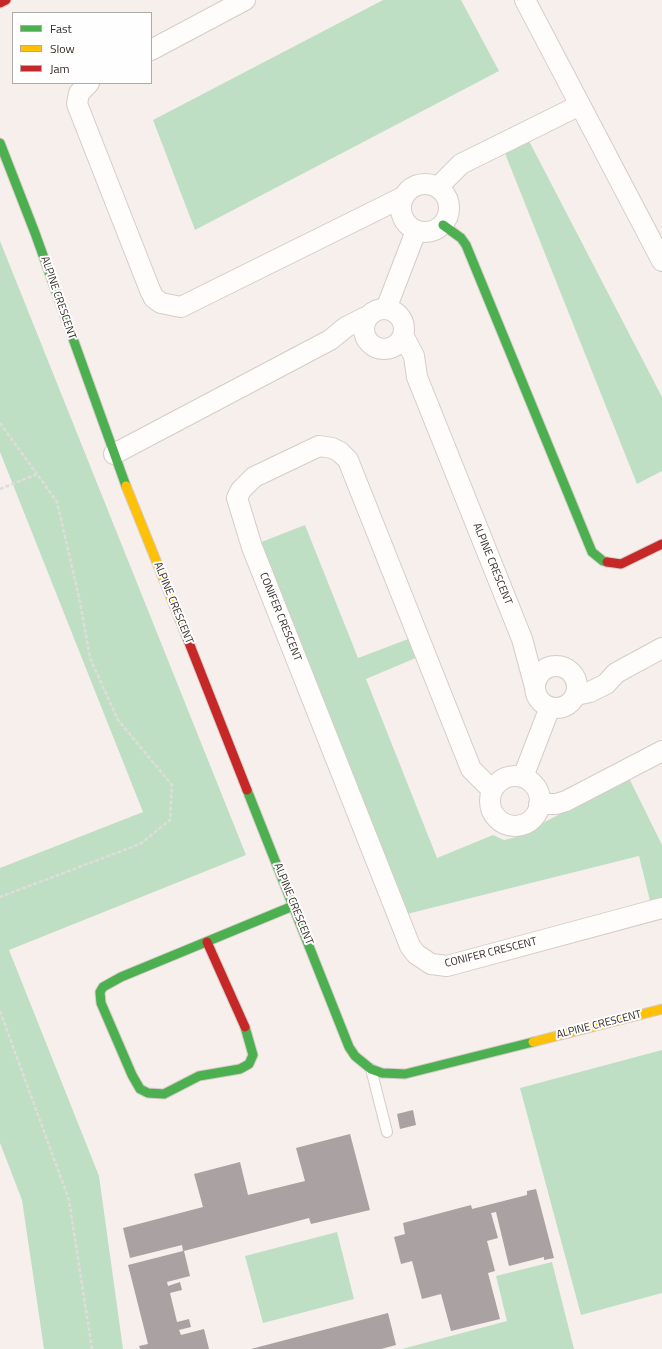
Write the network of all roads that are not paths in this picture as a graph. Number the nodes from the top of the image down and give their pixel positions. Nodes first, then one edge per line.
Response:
1 (6, 0) edge
2 (245, 0) edge
3 (525, 0) edge
4 (0, 3) edge
5 (152, 49) edge
6 (88, 84) edge
7 (580, 105) junction
8 (0, 143) edge
9 (438, 187) junction
10 (403, 197) junction
11 (443, 225) junction
12 (416, 231) junction
13 (662, 262) edge
14 (386, 308) junction
15 (368, 316) junction
16 (403, 335) junction
17 (366, 339) junction
18 (330, 340) junction
19 (386, 350) junction
20 (417, 377) junction
21 (114, 454) junction
22 (662, 544) edge
23 (522, 640) junction
24 (662, 648) edge
25 (563, 669) junction
26 (616, 673) junction
27 (535, 686) junction
28 (576, 695) junction
29 (550, 707) junction
30 (662, 751) edge
31 (523, 777) junction
32 (492, 790) junction
33 (539, 804) junction
34 (293, 906) junction
35 (662, 908) edge
36 (207, 942) junction
37 (662, 1008) edge
38 (371, 1069) junction
39 (388, 1132) dead end

1 - 4 street
2 - 5 street
3 - 7 street
6 - 10 street
7 - 9 street
7 - 13 street
8 - 21 street, ALPINE CRESCENT
9 - 10 street
9 - 11 street
10 - 12 street
11 - 12 street
11 - 22 street
12 - 14 street
14 - 15 street
14 - 16 street
15 - 17 street
15 - 18 street
16 - 19 street
16 - 20 street, ALPINE CRESCENT
17 - 18 street
17 - 19 street
18 - 21 street
19 - 20 street, ALPINE CRESCENT
20 - 23 street, ALPINE CRESCENT
21 - 34 street, ALPINE CRESCENT
23 - 25 street
23 - 27 street, ALPINE CRESCENT
24 - 26 street
25 - 26 street
25 - 27 street
25 - 28 street
26 - 28 street
27 - 29 street
28 - 29 street
29 - 31 street
30 - 33 street
31 - 32 street
31 - 33 street
32 - 33 street
32 - 35 street, CONIFER CRESCENT
34 - 36 street
34 - 38 street, ALPINE CRESCENT
36 - 36 street
37 - 38 street, ALPINE CRESCENT
38 - 39 lane

